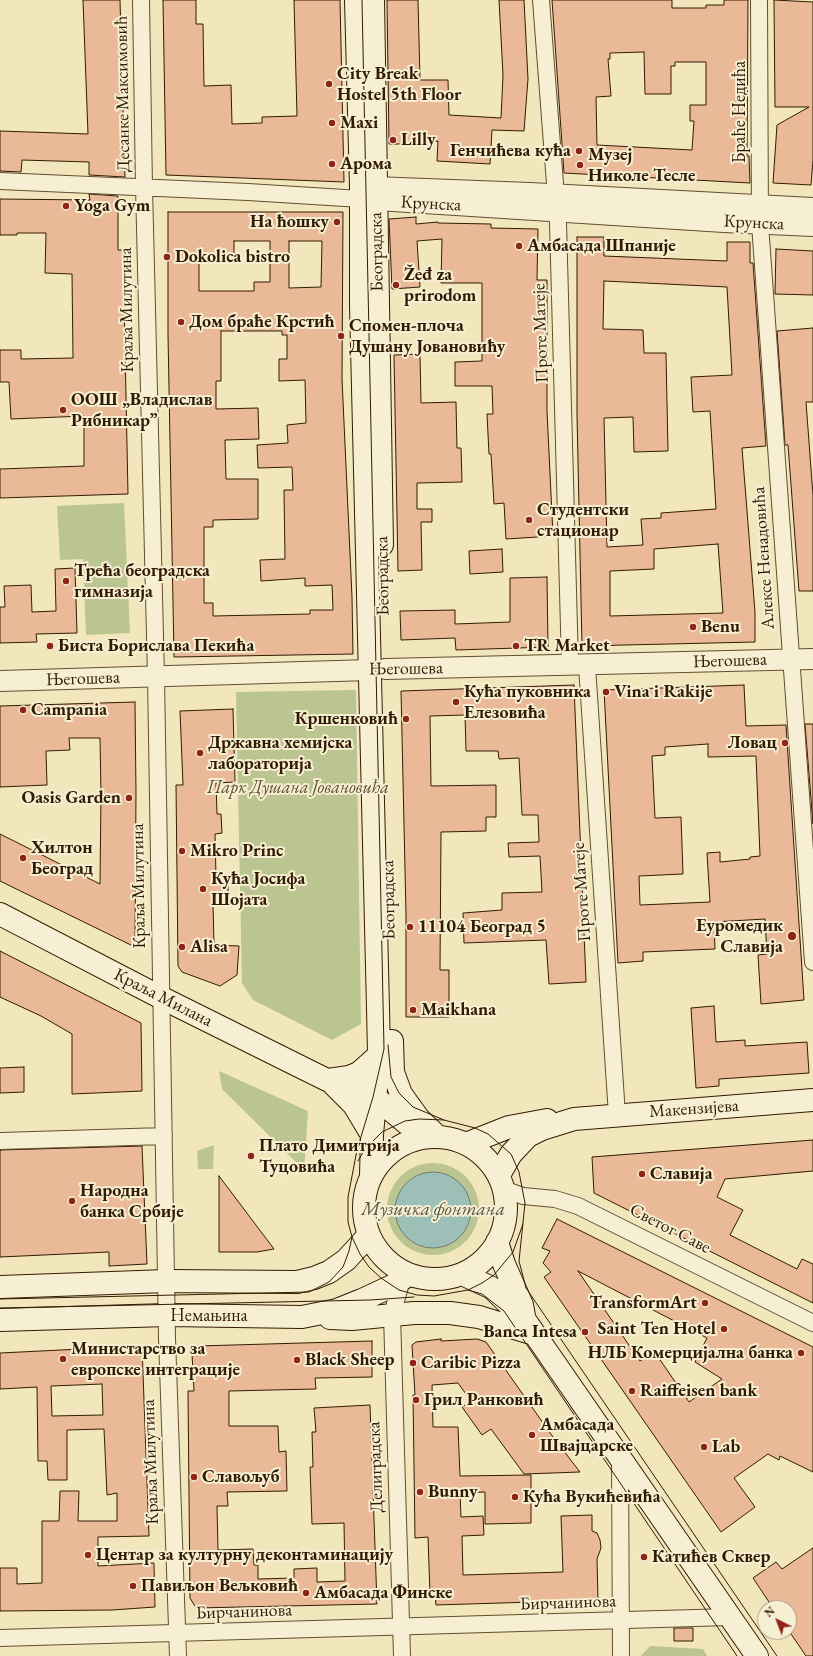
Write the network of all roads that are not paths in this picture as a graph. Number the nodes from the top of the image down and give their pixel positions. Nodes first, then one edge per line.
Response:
1 (141, 0) edge
2 (356, 0) edge
3 (373, 0) edge
4 (541, 0) edge
5 (759, 0) edge
6 (0, 181) edge
7 (144, 187) junction
8 (369, 193) junction
9 (556, 202) junction
10 (813, 208) edge
11 (760, 215) junction
12 (813, 226) edge
13 (791, 659) junction
14 (813, 659) edge
15 (578, 665) junction
16 (378, 670) junction
17 (156, 677) junction
18 (0, 681) edge
19 (0, 914) edge
20 (813, 962) edge
21 (160, 997) junction
22 (378, 1056) junction
23 (327, 1080) junction
24 (376, 1098) junction
25 (813, 1100) edge
26 (617, 1115) junction
27 (574, 1119) junction
28 (372, 1135) junction
29 (164, 1136) junction
30 (431, 1138) junction
31 (0, 1141) edge
32 (466, 1144) junction
33 (371, 1176) junction
34 (501, 1182) junction
35 (369, 1235) junction
36 (497, 1242) junction
37 (462, 1274) junction
38 (405, 1277) junction
39 (167, 1281) junction
40 (0, 1286) edge
41 (392, 1315) junction
42 (167, 1316) junction
43 (302, 1317) junction
44 (0, 1320) edge
45 (813, 1323) edge
46 (530, 1327) junction
47 (620, 1457) junction
48 (730, 1617) junction
49 (621, 1621) junction
50 (401, 1627) junction
51 (177, 1634) junction
52 (0, 1638) edge
53 (178, 1656) edge
54 (402, 1656) edge
55 (621, 1656) edge
56 (757, 1656) edge

1 - 7 street, Десанке Максимовић
2 - 8 main road, Београдска
3 - 8 main road, Београдска
4 - 9 street, Проте Матеје
5 - 11 street, Браће Недића
6 - 7 street, Крунска
7 - 8 street, Крунска
7 - 17 street, Краља Милутина
8 - 9 street, Крунска
8 - 16 main road, Београдска
9 - 11 street, Крунска
9 - 15 street, Проте Матеје
10 - 11 street, Крунска
11 - 12 street, Крунска
11 - 13 street, Алексе Ненадовића
13 - 14 street, Његошева
13 - 15 street, Његошева
13 - 20 street, Алексе Ненадовића
15 - 16 street, Његошева
15 - 26 street, Проте Матеје
16 - 17 street, Његошева
16 - 22 main road, Београдска
16 - 30 main road, Београдска
17 - 18 street, Његошева
17 - 21 street, Краља Милутина
19 - 21 main road, Краља Милана
21 - 23 main road, Краља Милана
21 - 29 street, Краља Милутина
22 - 23 main road
22 - 24 main road, Београдска
23 - 24 main road, Краља Милана
23 - 28 main road, Краља Милана
24 - 28 main road, Београдска
24 - 30 main road, Краља Милана
25 - 26 main road, Макензијева
26 - 27 main road, Макензијева
27 - 32 main road, Макензијева
27 - 34 main road, Макензијева
28 - 33 main road
29 - 31 street
29 - 39 street, Краља Милутина
30 - 32 main road
30 - 33 main road
32 - 34 main road
33 - 35 main road
34 - 36 main road
34 - 45 street, Светог Саве
35 - 38 main road
35 - 39 main road, Немањина
36 - 37 main road
36 - 46 main road
37 - 38 main road
37 - 46 main road
38 - 41 street, Делиградска
38 - 43 main road, Немањина
39 - 40 main road, Немањина
39 - 42 street, Краља Милутина
41 - 43 main road
41 - 46 main road
41 - 50 street, Делиградска
42 - 43 main road, Немањина
42 - 44 main road, Немањина
42 - 51 street, Краља Милутина
46 - 47 main road
47 - 48 main road
47 - 49 street
48 - 49 street, Бирчанинова
48 - 56 main road
49 - 50 street, Бирчанинова
49 - 55 street
50 - 51 street, Бирчанинова
50 - 54 street, Делиградска
51 - 52 street, Бирчанинова
51 - 53 street, Краља Милутина

